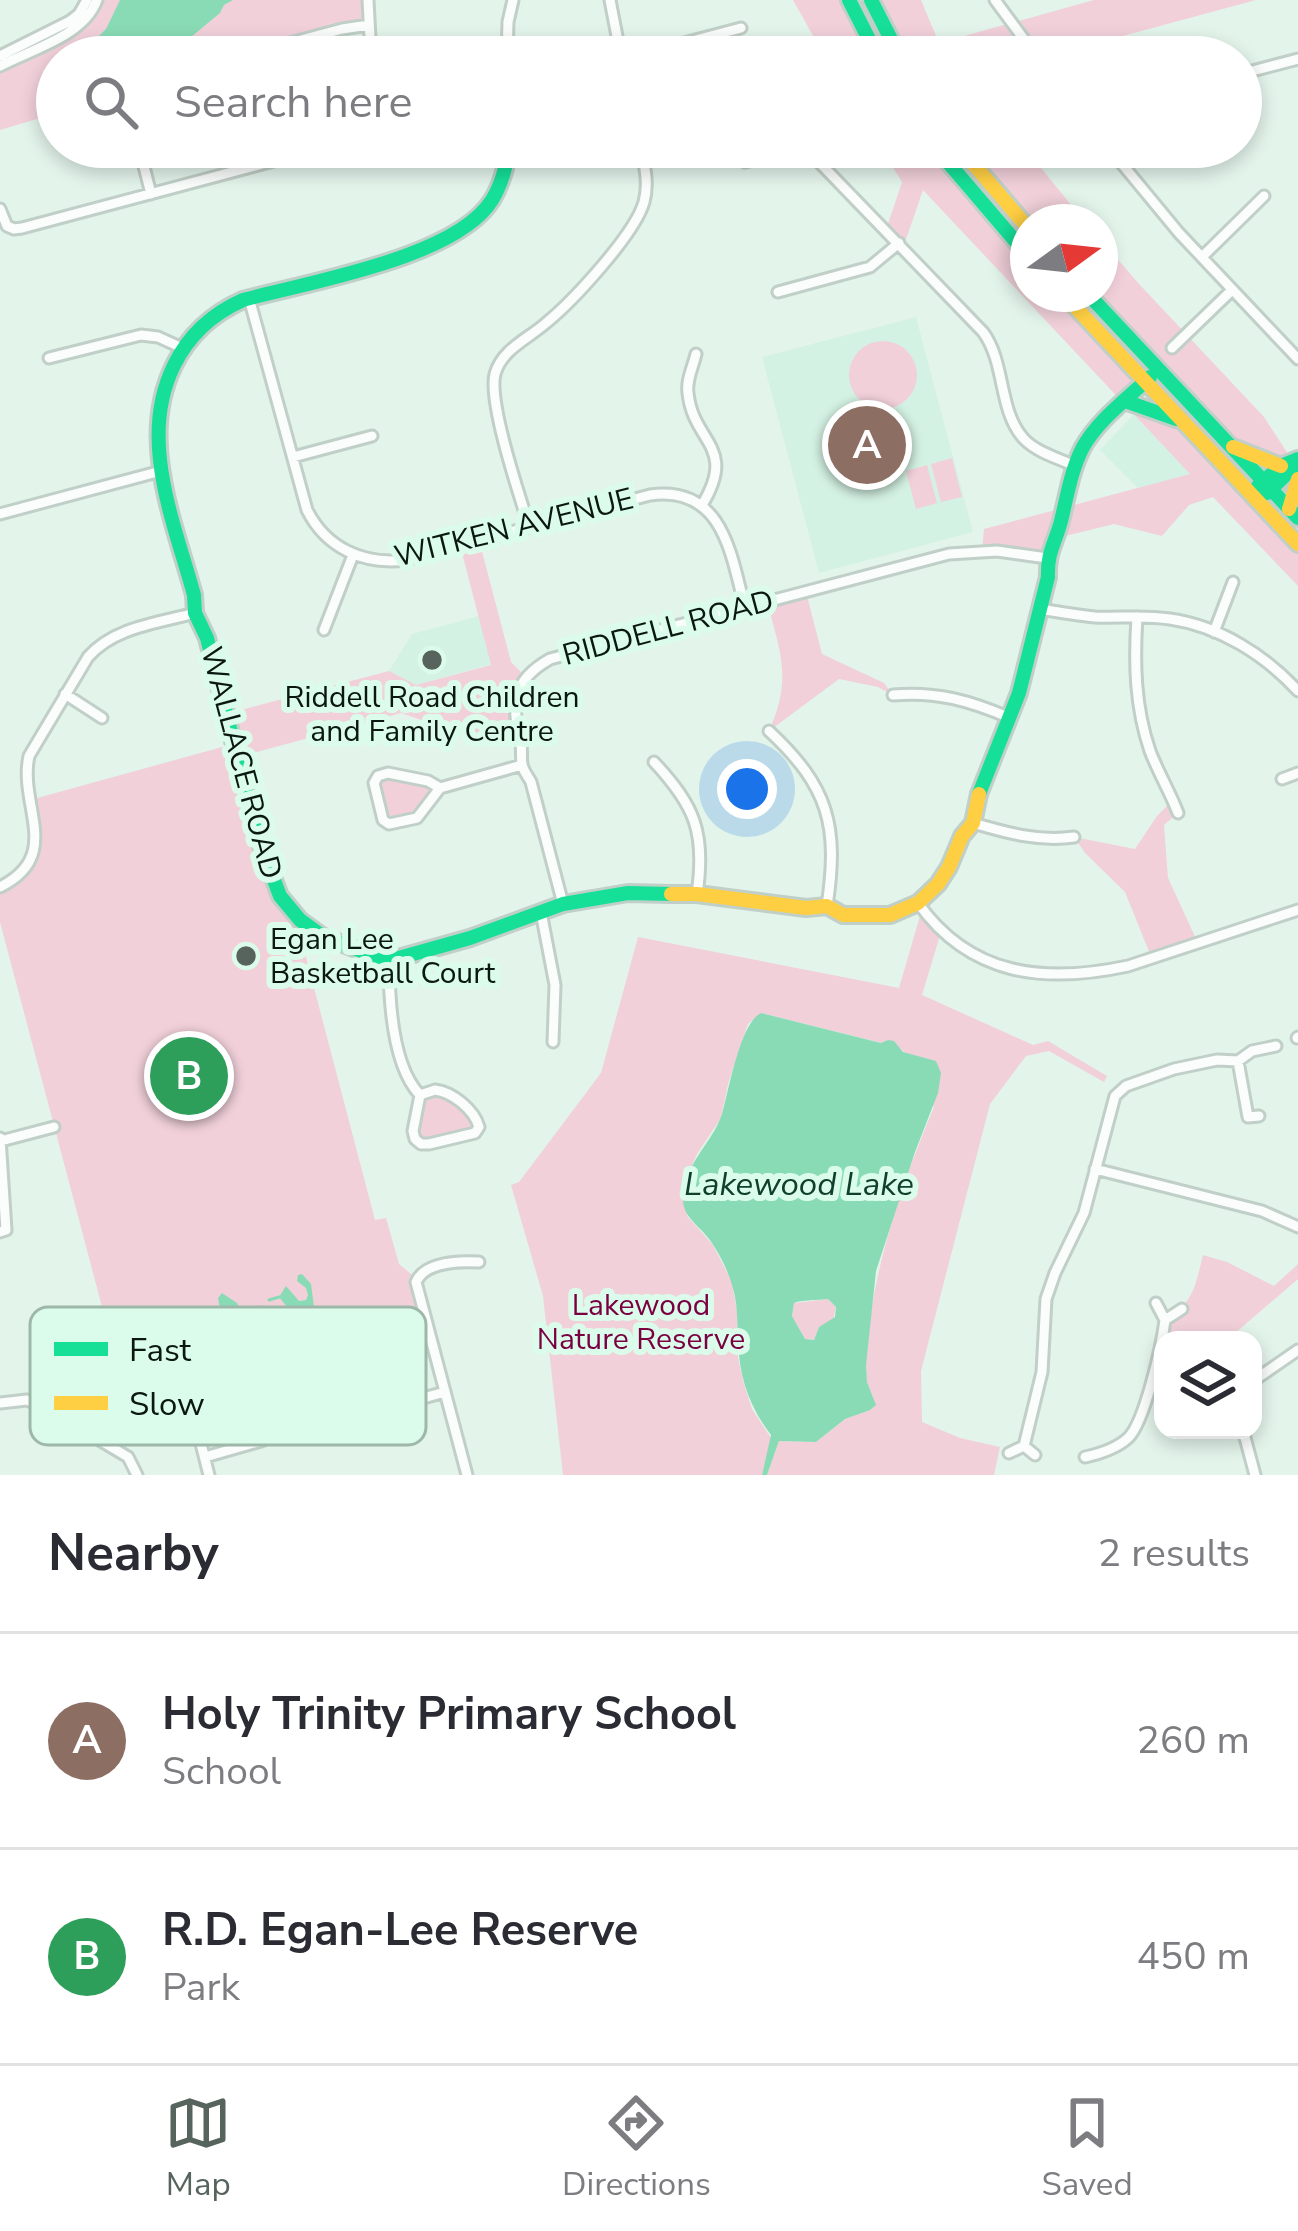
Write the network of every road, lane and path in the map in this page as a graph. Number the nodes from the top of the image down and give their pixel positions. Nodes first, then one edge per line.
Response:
1 (87, 0) edge
2 (98, 0) edge
3 (368, 0) edge
4 (513, 0) edge
5 (610, 0) edge
6 (849, 0) edge
7 (871, 0) edge
8 (995, 0) edge
9 (369, 25) junction
10 (741, 28) dead end
11 (40, 36) edge
12 (59, 36) edge
13 (316, 36) edge
14 (370, 36) edge
15 (508, 36) edge
16 (617, 36) edge
17 (711, 36) edge
18 (867, 36) edge
19 (889, 36) edge
20 (1022, 36) edge
21 (36, 38) edge
22 (36, 48) edge
23 (0, 56) edge
24 (1298, 59) edge
25 (0, 66) edge
26 (1262, 68) edge
27 (145, 168) edge
28 (248, 168) edge
29 (505, 168) edge
30 (645, 168) edge
31 (825, 168) edge
32 (953, 168) edge
33 (977, 168) edge
34 (1125, 168) edge
35 (152, 194) junction
36 (1264, 196) dead end
37 (1010, 207) edge
38 (0, 209) edge
39 (1010, 235) edge
40 (898, 243) junction
41 (1202, 257) junction
42 (1232, 290) junction
43 (778, 292) dead end
44 (249, 298) junction
45 (1080, 312) edge
46 (1105, 312) edge
47 (1296, 338) edge
48 (180, 347) junction
49 (1286, 347) junction
50 (1172, 348) dead end
51 (696, 354) dead end
52 (49, 358) dead end
53 (1298, 359) edge
54 (1158, 370) junction
55 (1145, 382) junction
56 (1125, 401) junction
57 (1179, 420) junction
58 (372, 436) dead end
59 (1228, 445) junction
60 (292, 457) junction
61 (1298, 461) edge
62 (1076, 466) junction
63 (1281, 466) junction
64 (161, 471) junction
65 (1298, 479) edge
66 (1267, 485) junction
67 (1254, 498) junction
68 (702, 505) junction
69 (1293, 513) edge
70 (0, 514) edge
71 (529, 526) junction
72 (1298, 544) edge
73 (353, 555) junction
74 (1047, 558) junction
75 (1233, 582) dead end
76 (745, 608) junction
77 (1040, 609) junction
78 (195, 614) junction
79 (1137, 617) junction
80 (324, 630) dead end
81 (1214, 632) junction
82 (1298, 691) edge
83 (65, 694) junction
84 (893, 695) dead end
85 (102, 718) dead end
86 (1010, 718) junction
87 (770, 731) dead end
88 (654, 762) dead end
89 (522, 766) junction
90 (1298, 773) edge
91 (1282, 779) dead end
92 (440, 788) junction
93 (1178, 813) dead end
94 (974, 823) junction
95 (1074, 836) dead end
96 (0, 887) edge
97 (697, 894) junction
98 (918, 902) junction
99 (563, 904) junction
100 (827, 905) junction
101 (1298, 910) edge
102 (541, 912) junction
103 (388, 960) junction
104 (553, 1042) dead end
105 (1276, 1046) dead end
106 (1238, 1061) junction
107 (420, 1095) junction
108 (1251, 1120) dead end
109 (54, 1127) dead end
110 (1, 1140) edge
111 (1095, 1169) junction
112 (1298, 1227) edge
113 (0, 1232) edge
114 (479, 1262) dead end
115 (1156, 1304) dead end
116 (424, 1307) edge
117 (1182, 1309) dead end
118 (426, 1315) edge
119 (1165, 1320) junction
120 (1164, 1331) edge
121 (1298, 1351) edge
122 (1262, 1376) edge
123 (1154, 1382) edge
124 (445, 1392) junction
125 (426, 1398) edge
126 (30, 1401) edge
127 (0, 1403) edge
128 (1137, 1425) junction
129 (1153, 1431) dead end
130 (1245, 1439) edge
131 (109, 1445) edge
132 (202, 1445) edge
133 (247, 1445) edge
134 (1024, 1446) junction
135 (1009, 1453) dead end
136 (1035, 1455) dead end
137 (205, 1457) junction
138 (1085, 1457) dead end
139 (137, 1475) edge
140 (209, 1475) edge
141 (467, 1475) edge
142 (1255, 1475) edge

1 - 11 street
2 - 12 street
3 - 9 street
4 - 15 street
5 - 16 street
6 - 18 street
7 - 19 street
8 - 20 street
9 - 13 street
9 - 14 street
10 - 17 street
21 - 23 street
22 - 25 street
24 - 26 street
27 - 35 street
28 - 35 street
29 - 44 street
30 - 71 street
31 - 40 street
32 - 39 street
33 - 37 street
34 - 41 street
35 - 38 street
36 - 41 street
40 - 43 street
40 - 62 street
41 - 42 street
42 - 49 street
42 - 50 street
44 - 48 street
44 - 60 street, WITKEN AVENUE
45 - 55 street
46 - 54 street
47 - 49 street
48 - 52 street
48 - 64 street, WALLACE ROAD
49 - 53 street
51 - 68 street
54 - 55 street
54 - 59 street
55 - 56 street
55 - 57 street
56 - 57 street
56 - 62 street
57 - 67 street
58 - 60 street
59 - 63 street
59 - 66 street
60 - 73 street, WITKEN AVENUE
61 - 63 street
61 - 66 street
62 - 74 street
63 - 66 street
64 - 70 street
64 - 78 street, WALLACE ROAD
65 - 69 street
66 - 67 street
66 - 69 street
67 - 72 street
68 - 71 street, WITKEN AVENUE
68 - 76 street
71 - 73 street, WITKEN AVENUE
73 - 80 street
74 - 76 street, RIDDELL ROAD
74 - 77 street
75 - 81 street
76 - 89 street, RIDDELL ROAD
77 - 79 street
77 - 86 street
78 - 83 street
78 - 103 street, WALLACE ROAD
79 - 81 street
79 - 93 street
81 - 82 street
83 - 85 street
83 - 96 street
84 - 86 street
86 - 94 street
87 - 100 street
88 - 97 street
89 - 92 street
89 - 99 street, RIDDELL ROAD
90 - 91 street
92 - 92 street
94 - 95 street
94 - 98 street
97 - 99 street
97 - 100 street
98 - 100 street
98 - 101 street
99 - 102 street
102 - 103 street
102 - 104 street
103 - 107 street
105 - 106 street
106 - 108 street
106 - 111 street
107 - 107 street
109 - 110 street
110 - 113 street
111 - 112 street
111 - 134 street
114 - 116 street
115 - 119 street
117 - 119 street
118 - 124 street
119 - 120 street
121 - 122 street
123 - 128 street
124 - 125 street
124 - 141 street
126 - 127 street
128 - 129 street
128 - 138 street
130 - 142 street
131 - 139 street
132 - 137 street
133 - 137 street
134 - 135 street
134 - 136 street
137 - 140 street

